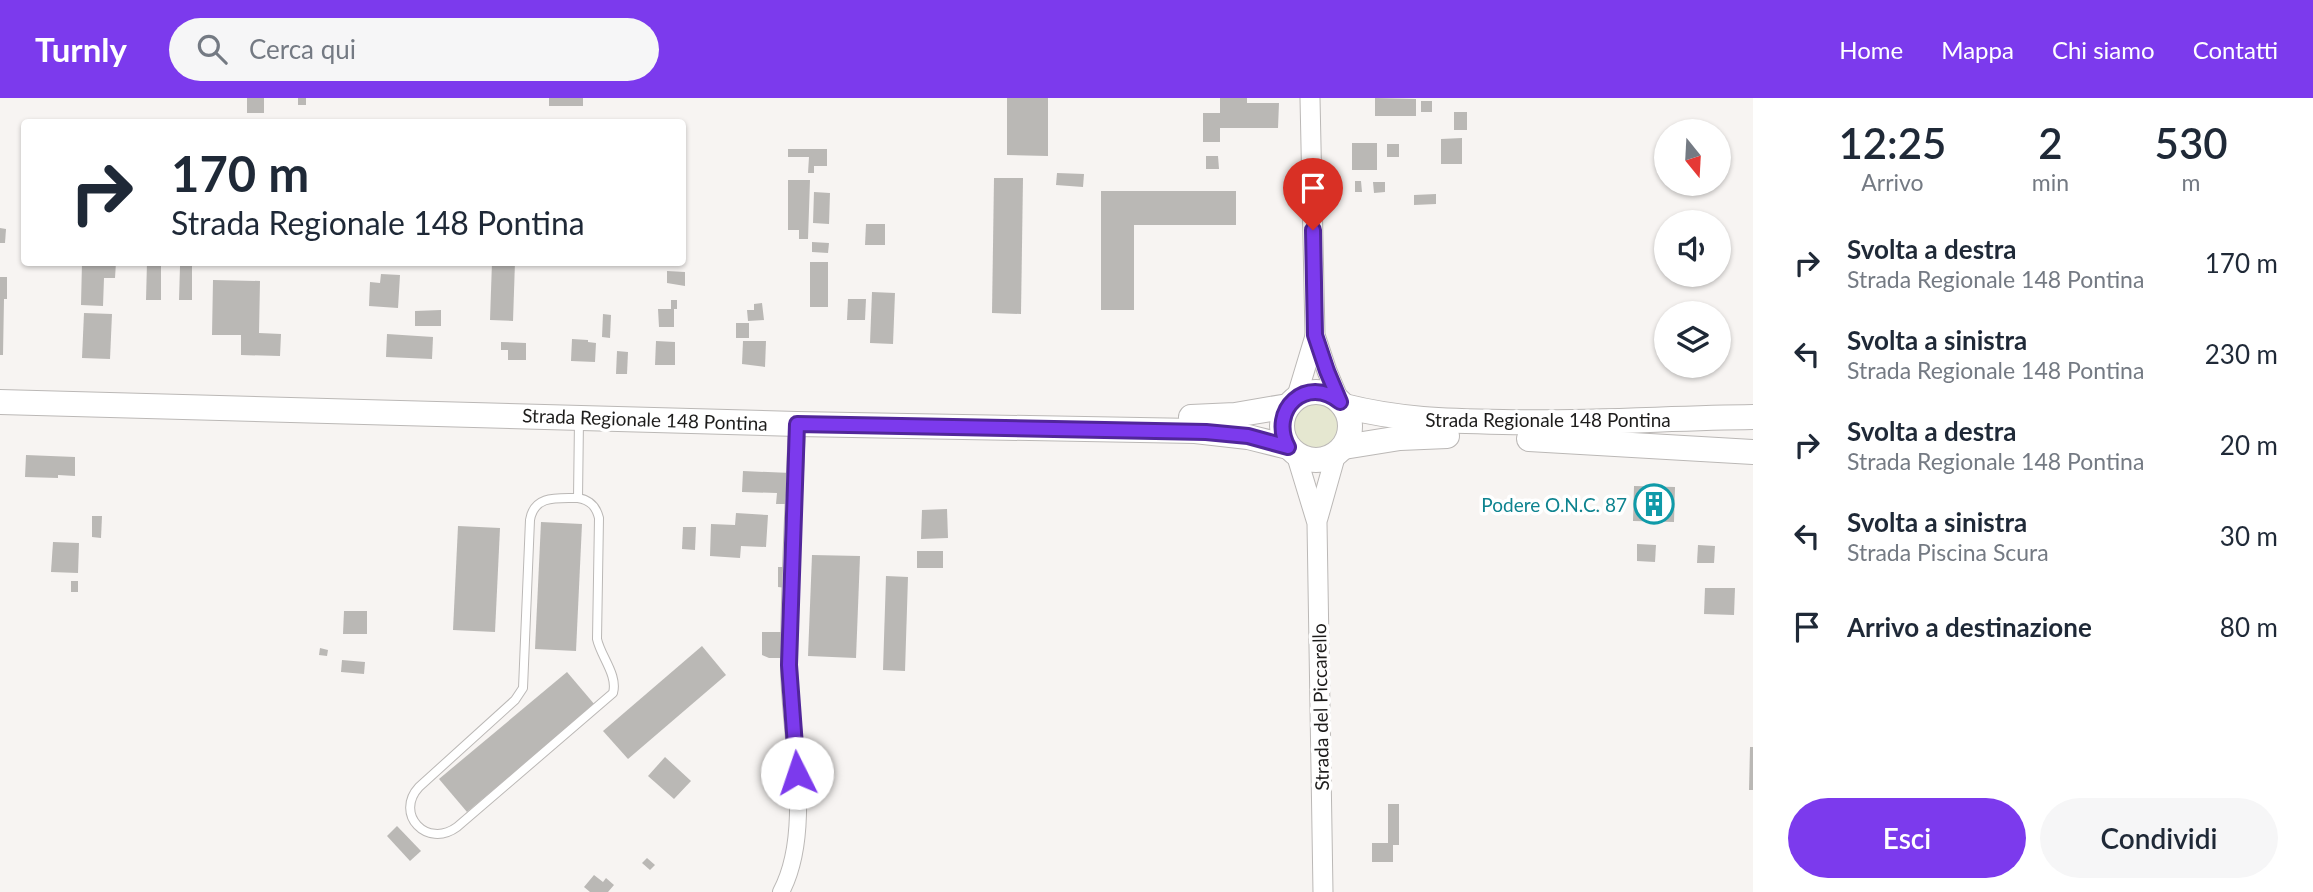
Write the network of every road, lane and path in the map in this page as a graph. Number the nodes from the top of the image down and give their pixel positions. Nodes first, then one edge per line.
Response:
1 (1310, 98) edge
2 (1315, 335) junction
3 (0, 388) edge
4 (0, 402) edge
5 (1292, 402) junction
6 (1342, 404) junction
7 (579, 417) junction
8 (1753, 417) edge
9 (797, 424) junction
10 (1340, 450) junction
11 (1292, 451) junction
12 (1753, 452) edge
13 (578, 498) junction
14 (1317, 523) junction
15 (781, 892) edge
16 (1323, 892) edge

1 - 2 street
2 - 5 street
2 - 6 street
3 - 5 main road, Strada Regionale 148 Pontina
4 - 7 main road, Strada Regionale 148 Pontina
5 - 6 main road, Strada Regionale 148 Pontina
5 - 11 main road
6 - 8 main road, Strada Regionale 148 Pontina
6 - 10 main road
7 - 9 main road, Strada Regionale 148 Pontina
7 - 13 lane
9 - 11 main road, Strada Regionale 148 Pontina
9 - 15 street
10 - 11 main road, Strada Regionale 148 Pontina
10 - 12 main road, Strada Regionale 148 Pontina
10 - 14 street, Strada del Piccarello
11 - 14 street, Strada del Piccarello
13 - 13 lane
14 - 16 street, Strada del Piccarello

